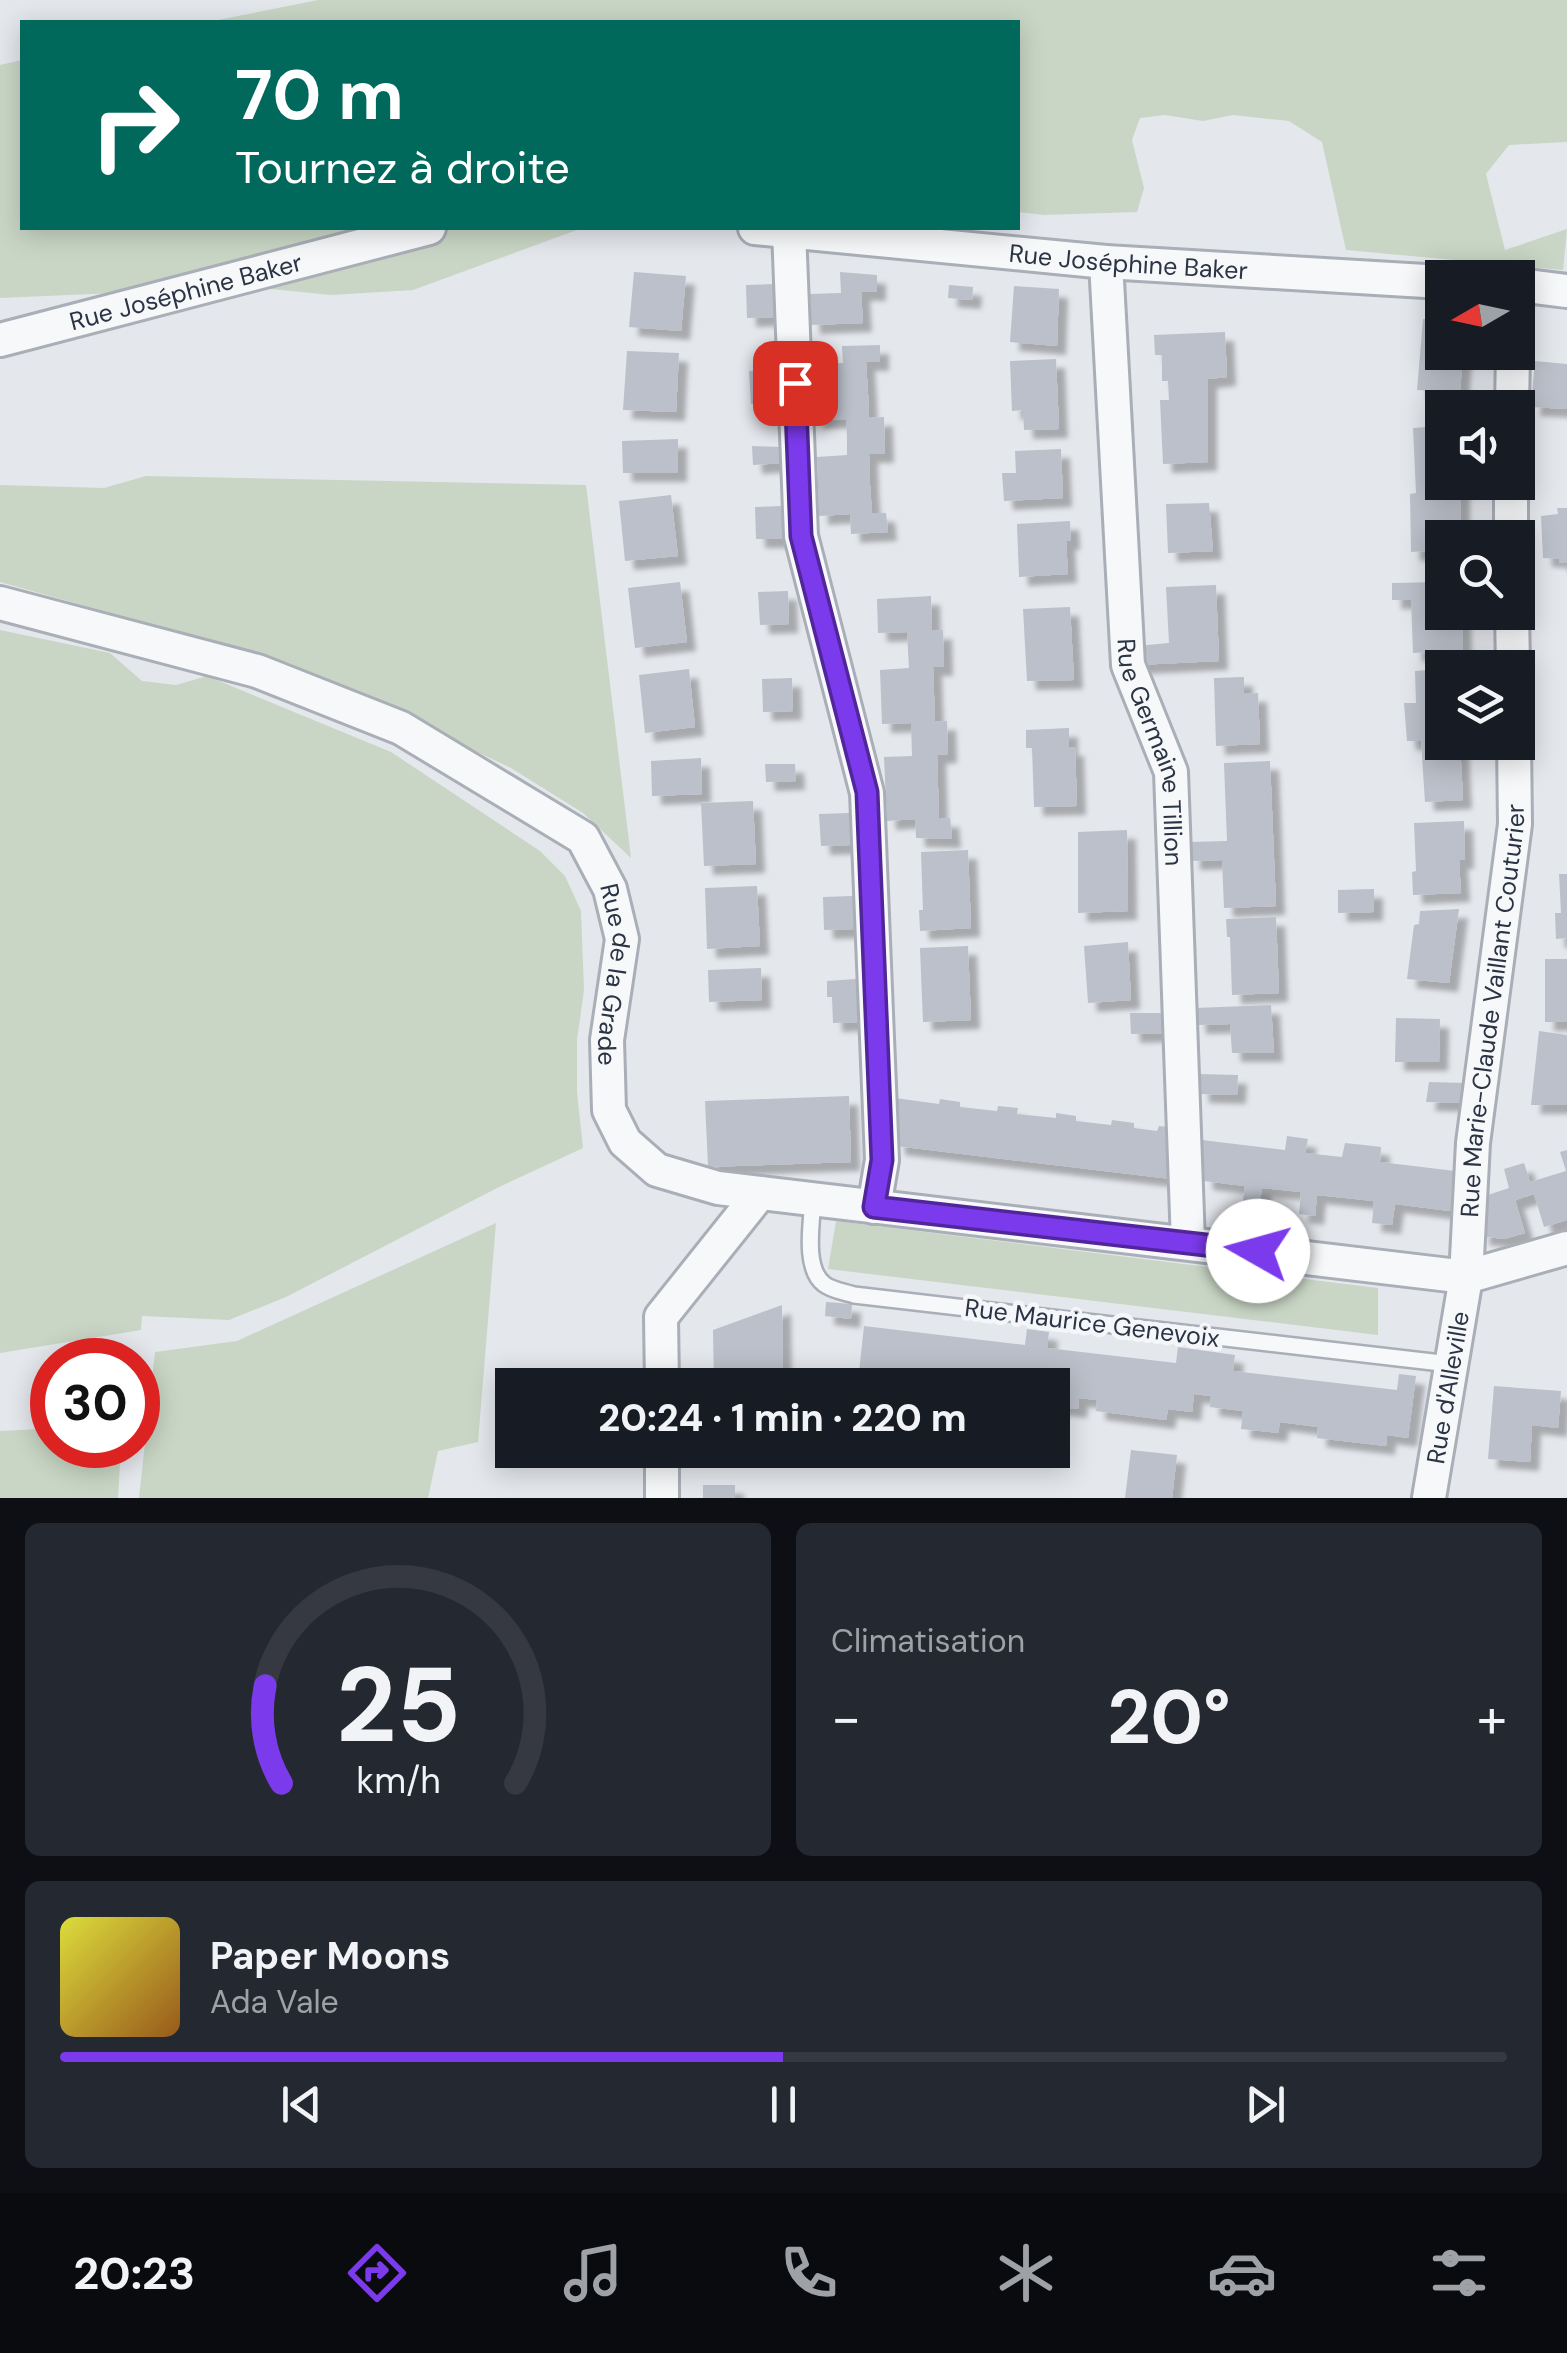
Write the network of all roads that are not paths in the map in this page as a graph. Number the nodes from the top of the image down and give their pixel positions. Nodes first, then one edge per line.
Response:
1 (420, 230) edge
2 (789, 230) joint
3 (1106, 262) junction
4 (1425, 281) edge
5 (1535, 287) edge
6 (1567, 291) edge
7 (0, 340) edge
8 (0, 603) edge
9 (1514, 760) edge
10 (760, 1193) junction
11 (813, 1199) junction
12 (874, 1207) junction
13 (1188, 1243) junction
14 (1567, 1248) edge
15 (1466, 1277) junction
16 (1450, 1364) junction
17 (662, 1368) edge
18 (662, 1468) edge
19 (662, 1498) edge
20 (1429, 1498) edge

1 - 7 street, Rue Joséphine Baker
2 - 3 street, Rue Joséphine Baker
2 - 12 street
3 - 4 street, Rue Joséphine Baker
3 - 13 street, Rue Germaine Tillion
5 - 6 street
8 - 10 street, Rue de la Grade
9 - 15 street, Rue Marie-Claude Vaillant Couturier
10 - 11 street, Rue de la Grade
10 - 17 street
11 - 12 street, Rue de la Grade
11 - 16 lane, Rue Maurice Genevoix
12 - 13 street, Rue de la Grade
13 - 15 street, Rue de la Grade
14 - 15 street, Rue de la Grade
15 - 16 street, Rue d'Alleville
16 - 20 street, Rue d'Alleville
18 - 19 street

